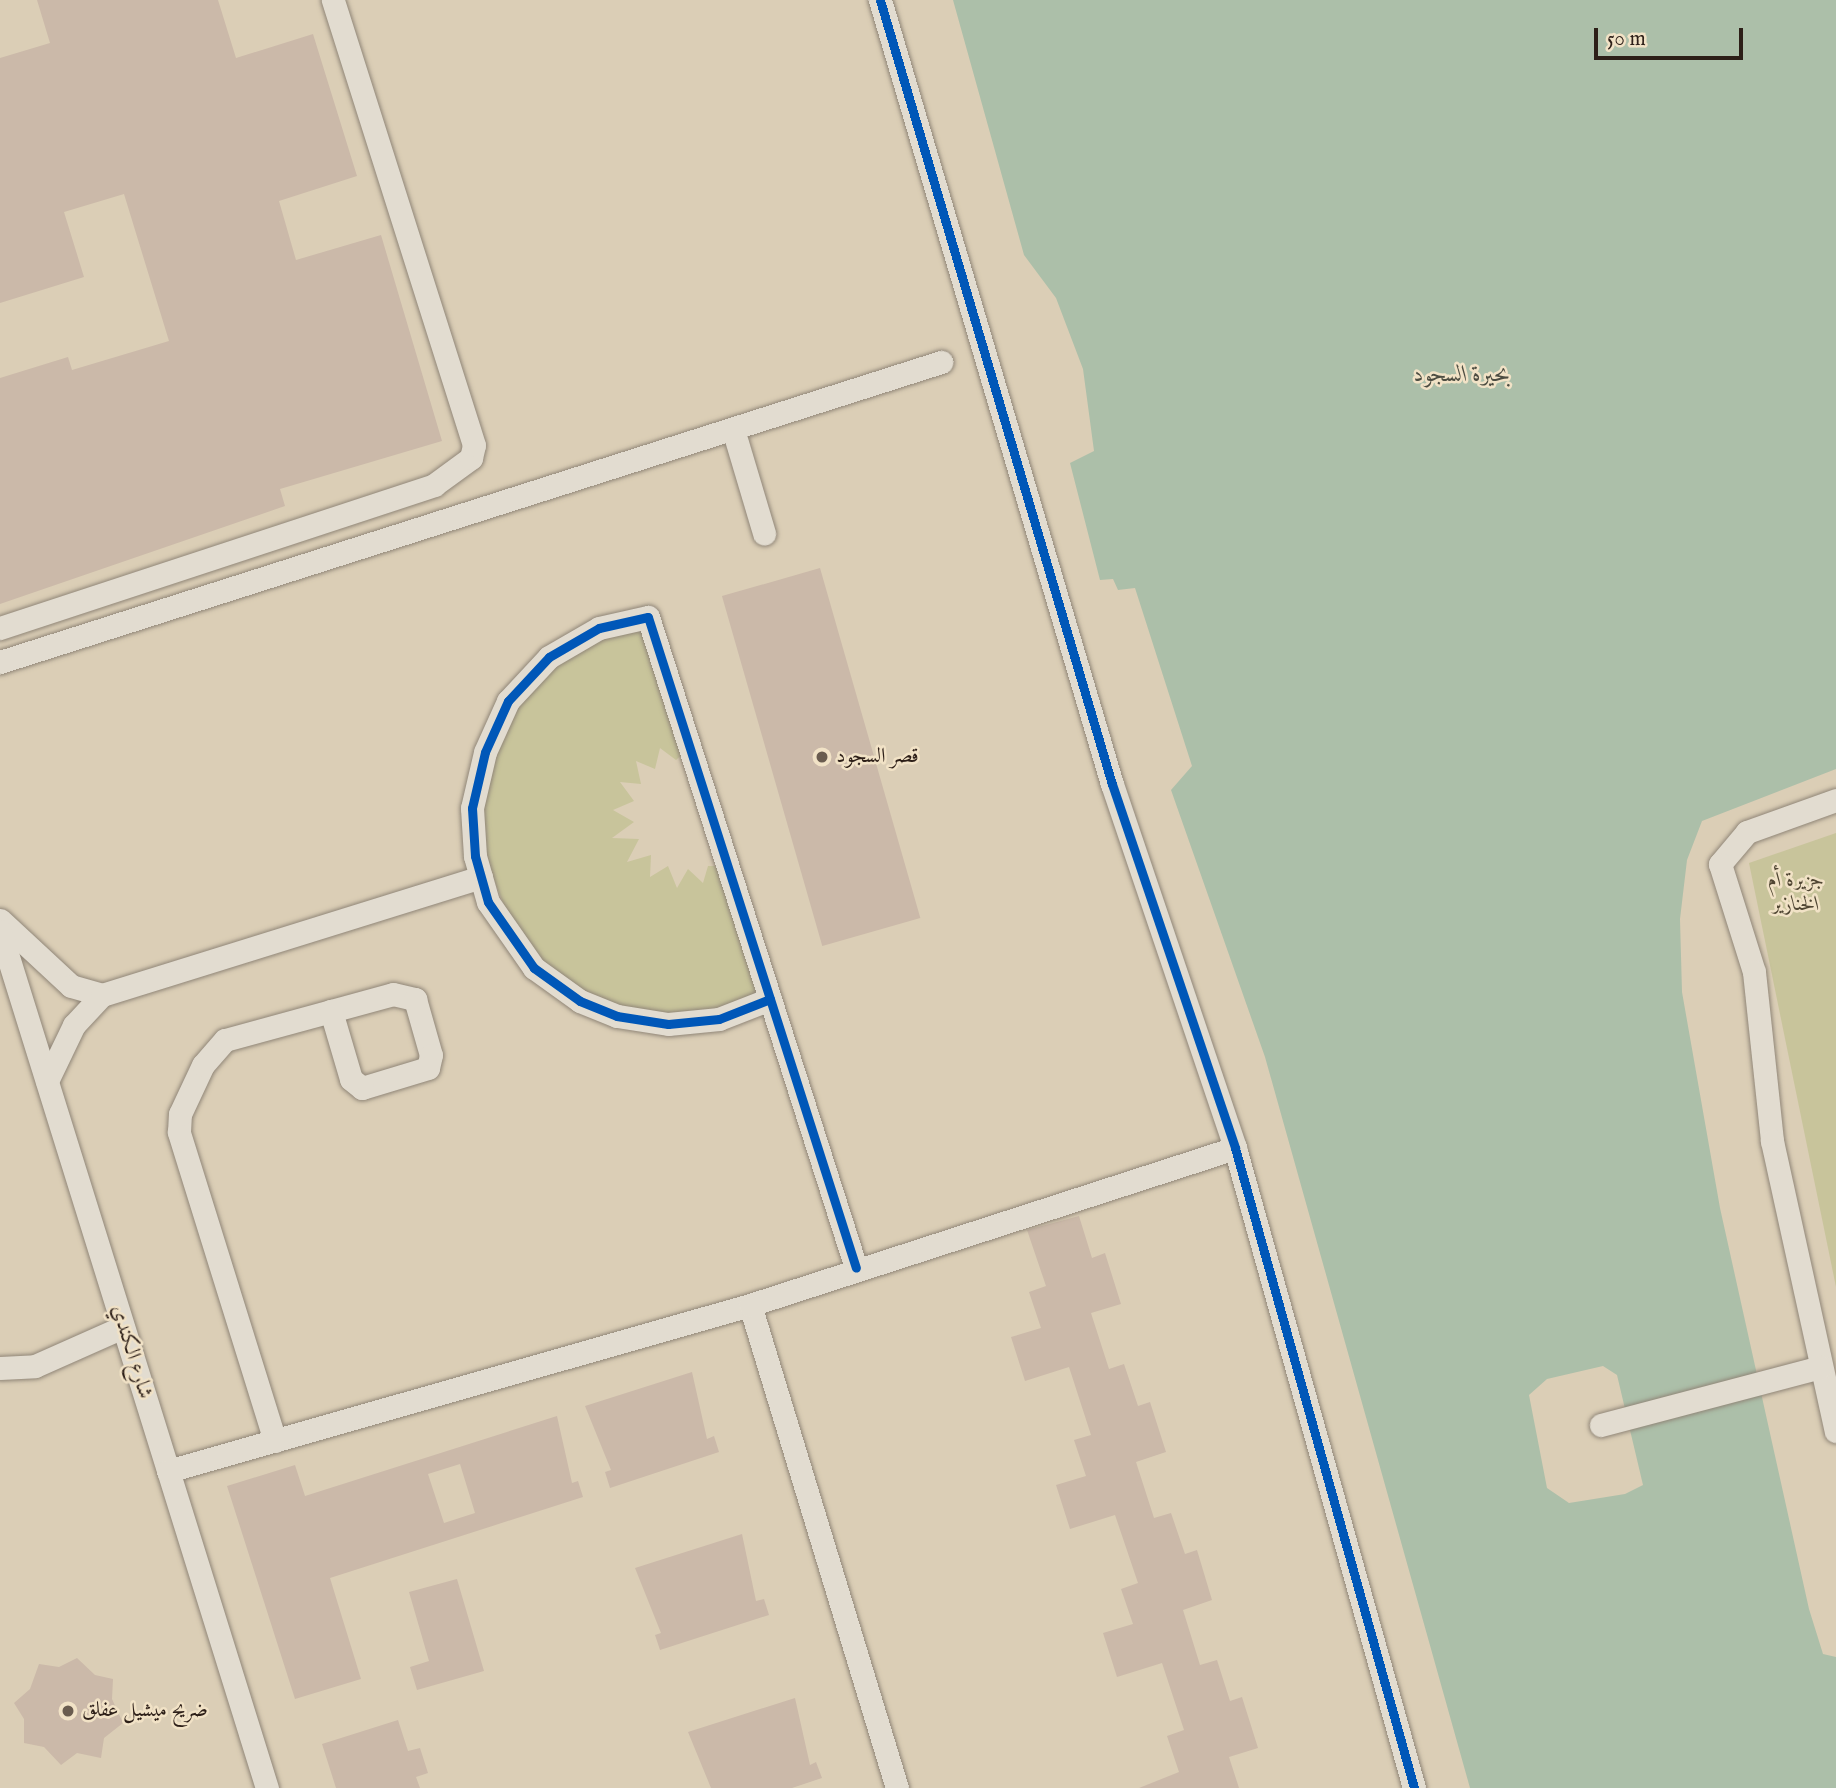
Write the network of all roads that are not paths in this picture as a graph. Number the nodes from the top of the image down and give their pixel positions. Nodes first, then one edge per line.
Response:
1 (333, 0) edge
2 (880, 0) edge
3 (941, 362) dead end
4 (733, 429) junction
5 (765, 533) dead end
6 (0, 628) edge
7 (0, 662) edge
8 (1836, 800) edge
9 (481, 877) junction
10 (0, 920) edge
11 (0, 931) edge
12 (102, 995) junction
13 (770, 999) junction
14 (331, 1011) junction
15 (47, 1081) junction
16 (1235, 1149) junction
17 (856, 1268) junction
18 (750, 1305) junction
19 (123, 1327) junction
20 (1820, 1367) junction
21 (0, 1368) edge
22 (1601, 1425) dead end
23 (1836, 1431) edge
24 (275, 1441) junction
25 (168, 1471) junction
26 (266, 1783) edge
27 (897, 1788) edge
28 (1414, 1788) edge

1 - 6 street
2 - 16 street
3 - 4 street
4 - 5 street
4 - 7 street
8 - 20 street
9 - 12 street
9 - 13 street
9 - 13 street
10 - 12 street
11 - 15 street, شارع الكندي
12 - 15 street
13 - 17 street
14 - 14 street
14 - 24 street
15 - 19 street, شارع الكندي
16 - 17 street
16 - 28 street
17 - 18 street
18 - 24 street
18 - 27 street
19 - 21 street
19 - 25 street, شارع الكندي
20 - 22 street
20 - 23 street
24 - 25 street
25 - 26 street, شارع الكندي

